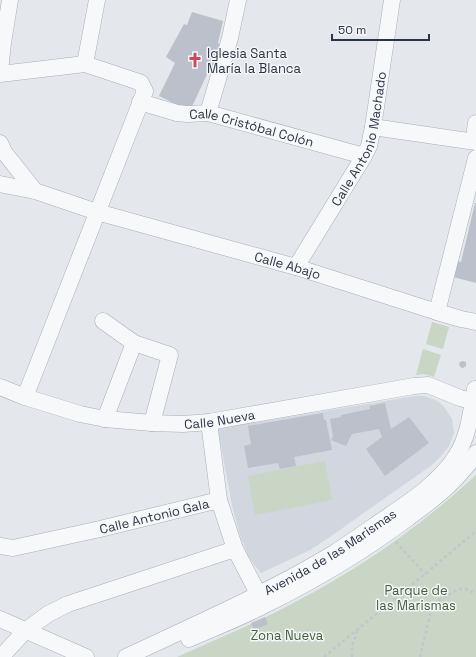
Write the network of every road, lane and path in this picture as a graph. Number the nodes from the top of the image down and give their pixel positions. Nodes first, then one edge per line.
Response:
1 (10, 0) edge
2 (97, 0) edge
3 (238, 0) edge
4 (392, 0) edge
5 (1, 42) edge
6 (85, 64) junction
7 (0, 73) edge
8 (140, 102) junction
9 (208, 113) junction
10 (476, 123) edge
11 (373, 127) junction
12 (476, 138) edge
13 (476, 142) edge
14 (0, 143) edge
15 (364, 156) junction
16 (476, 158) edge
17 (0, 184) edge
18 (35, 191) junction
19 (97, 212) junction
20 (296, 267) junction
21 (437, 312) junction
22 (103, 321) dead end
23 (476, 322) edge
24 (134, 343) junction
25 (0, 387) edge
26 (442, 391) junction
27 (475, 392) edge
28 (25, 397) junction
29 (105, 419) junction
30 (209, 422) junction
31 (152, 424) junction
32 (467, 429) junction
33 (476, 453) edge
34 (219, 500) junction
35 (476, 531) edge
36 (395, 541) dead end
37 (0, 546) edge
38 (235, 549) junction
39 (425, 574) junction
40 (476, 594) edge
41 (261, 600) junction
42 (0, 619) edge
43 (357, 630) junction
44 (25, 631) junction
45 (0, 657) edge
46 (86, 657) edge
47 (126, 657) edge
48 (148, 657) edge
49 (324, 657) edge
50 (352, 657) edge
51 (420, 657) edge

1 - 5 street
2 - 6 street
3 - 9 street
4 - 11 street, Calle Antonio Machado
5 - 7 street
6 - 7 street
6 - 8 street
8 - 9 street, Calle Cristóbal Colón
8 - 19 street
9 - 15 street, Calle Cristóbal Colón
10 - 12 street
11 - 13 street
11 - 15 street, Calle Antonio Machado
14 - 18 street
15 - 20 street, Calle Antonio Machado
16 - 21 street
17 - 18 street, Calle Abajo
18 - 19 street, Calle Abajo
19 - 20 street, Calle Abajo
19 - 28 street
20 - 21 street, Calle Abajo
21 - 23 street, Calle Abajo
22 - 24 street
24 - 29 street
24 - 31 street
25 - 28 street, Calle Nueva
26 - 27 street, Calle Nueva
26 - 27 street, Calle Nueva
26 - 30 street, Calle Nueva
26 - 32 street, Calle Nueva
27 - 32 street, Avenida de las Marismas
28 - 29 street, Calle Nueva
29 - 31 street, Calle Nueva
30 - 31 street, Calle Nueva
30 - 34 street
32 - 41 street, Avenida de las Marismas
33 - 41 street, Avenida de las Marismas
34 - 37 street, Calle Antonio Gala
34 - 38 street, Calle Antonio Gala
35 - 39 path
36 - 39 path
38 - 41 street, Calle Antonio Gala
38 - 44 street
39 - 43 path
40 - 51 path
41 - 47 street, Avenida de las Marismas
41 - 48 street, Avenida de las Marismas
42 - 44 street
43 - 49 path
43 - 50 path
44 - 45 street
44 - 46 street

